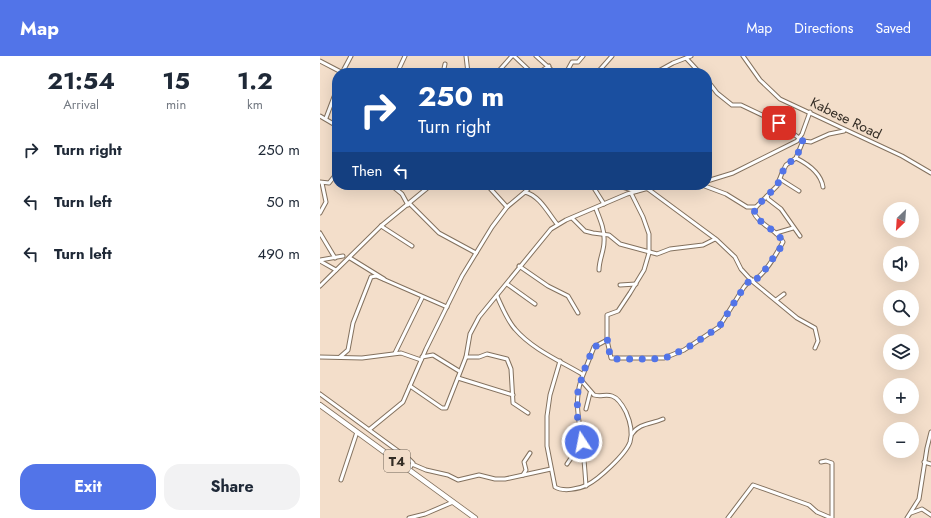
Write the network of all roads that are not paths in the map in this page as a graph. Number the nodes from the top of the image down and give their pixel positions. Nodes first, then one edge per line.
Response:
1 (351, 56) edge
2 (405, 56) edge
3 (466, 56) edge
4 (513, 56) edge
5 (536, 56) edge
6 (583, 56) edge
7 (612, 56) edge
8 (691, 56) edge
9 (743, 56) edge
10 (686, 58) junction
11 (320, 61) edge
12 (445, 64) dead end
13 (549, 66) joint
14 (333, 68) edge
15 (345, 68) edge
16 (399, 68) edge
17 (444, 68) edge
18 (467, 68) edge
19 (502, 68) edge
20 (526, 68) edge
21 (546, 68) edge
22 (569, 68) edge
23 (601, 68) edge
24 (664, 68) edge
25 (695, 68) edge
26 (712, 86) edge
27 (332, 102) edge
28 (810, 112) junction
29 (320, 116) edge
30 (326, 118) junction
31 (332, 122) edge
32 (844, 130) junction
33 (799, 139) junction
34 (803, 141) junction
35 (796, 158) junction
36 (931, 173) edge
37 (332, 179) edge
38 (712, 179) edge
39 (780, 179) junction
40 (321, 182) edge
41 (823, 186) dead end
42 (712, 189) edge
43 (397, 190) edge
44 (425, 190) edge
45 (492, 190) edge
46 (595, 190) edge
47 (631, 190) edge
48 (644, 190) edge
49 (648, 190) edge
50 (799, 191) dead end
51 (525, 192) joint
52 (637, 192) junction
53 (631, 193) junction
54 (767, 196) junction
55 (409, 204) junction
56 (604, 204) junction
57 (507, 207) junction
58 (756, 207) junction
59 (596, 208) junction
60 (320, 213) edge
61 (572, 218) junction
62 (557, 224) junction
63 (381, 226) junction
64 (793, 228) junction
65 (320, 233) edge
66 (603, 233) junction
67 (776, 233) junction
68 (800, 236) dead end
69 (715, 239) junction
70 (412, 246) dead end
71 (476, 253) junction
72 (649, 253) junction
73 (343, 256) dead end
74 (335, 258) junction
75 (350, 258) junction
76 (320, 261) edge
77 (519, 266) junction
78 (336, 270) junction
79 (599, 270) dead end
80 (385, 280) junction
81 (752, 280) junction
82 (507, 284) junction
83 (636, 284) junction
84 (620, 285) dead end
85 (320, 286) edge
86 (784, 294) dead end
87 (497, 296) junction
88 (422, 298) junction
89 (776, 300) junction
90 (536, 304) dead end
91 (447, 307) junction
92 (578, 312) dead end
93 (608, 340) junction
94 (815, 348) dead end
95 (395, 353) junction
96 (320, 357) edge
97 (340, 357) junction
98 (466, 357) junction
99 (421, 358) junction
100 (560, 361) junction
101 (459, 371) junction
102 (582, 374) junction
103 (458, 378) junction
104 (581, 380) junction
105 (410, 386) junction
106 (590, 393) junction
107 (320, 394) edge
108 (512, 395) junction
109 (320, 404) edge
110 (586, 409) dead end
111 (528, 413) dead end
112 (663, 419) dead end
113 (370, 430) junction
114 (357, 432) junction
115 (931, 432) edge
116 (632, 434) junction
117 (582, 442) junction
118 (530, 454) dead end
119 (821, 462) dead end
120 (924, 462) junction
121 (412, 464) junction
122 (567, 464) dead end
123 (931, 464) edge
124 (551, 468) junction
125 (409, 469) junction
126 (523, 475) junction
127 (341, 480) dead end
128 (586, 486) junction
129 (452, 502) junction
130 (912, 513) junction
131 (931, 514) edge
132 (409, 518) edge
133 (474, 518) edge
134 (728, 518) edge
135 (831, 518) edge
136 (907, 518) edge
137 (910, 518) edge

1 - 15 street
2 - 16 street
3 - 18 street
4 - 19 street
4 - 20 street
5 - 13 street
6 - 22 street
7 - 23 street
8 - 10 street
9 - 28 street, Kabese Road
10 - 24 street
10 - 25 street
11 - 14 street
12 - 17 street
13 - 21 street
26 - 33 street
27 - 30 street
28 - 32 street, Kabese Road
28 - 33 street
29 - 30 street
30 - 31 street
32 - 34 street
32 - 36 street, Kabese Road
33 - 34 street
33 - 38 street
34 - 35 street
35 - 39 street
35 - 41 street
37 - 40 street
39 - 50 street
39 - 54 street
40 - 60 street
42 - 58 street
43 - 55 street
44 - 55 street
45 - 57 street
46 - 56 street
47 - 52 street
48 - 52 street
49 - 69 street
51 - 57 street
51 - 62 street
52 - 53 street
53 - 56 street
53 - 72 street
54 - 58 street
54 - 64 street
55 - 63 street
55 - 71 street
56 - 59 street
57 - 71 street
58 - 67 street
59 - 61 street
59 - 66 street
61 - 62 street
61 - 66 street
62 - 77 street
63 - 70 street
63 - 75 street
64 - 67 street
64 - 68 street
65 - 74 street
66 - 72 street
66 - 79 street
67 - 81 street
69 - 72 street
69 - 81 street
71 - 91 street
72 - 83 street
73 - 74 street
74 - 76 street
75 - 78 street
75 - 80 street
76 - 78 street
77 - 82 street
77 - 92 street
78 - 85 street
80 - 88 street
80 - 97 street
81 - 89 street
81 - 93 street
82 - 87 street
82 - 90 street
83 - 84 street
83 - 93 street
86 - 89 street
87 - 98 street
87 - 100 street
88 - 91 street
88 - 95 street
89 - 94 street
91 - 99 street
93 - 102 street
95 - 97 street
95 - 99 street
96 - 97 street
98 - 101 street
98 - 108 street
99 - 101 street
99 - 105 street
100 - 102 street
100 - 124 street
101 - 103 street
102 - 104 street
103 - 105 street
103 - 108 street
104 - 106 street
104 - 117 street
105 - 113 street
106 - 110 street
106 - 116 street
107 - 113 street
108 - 111 street
109 - 114 highway, T4
112 - 116 street
113 - 121 street
114 - 125 highway, T4
114 - 127 street
115 - 120 street
116 - 128 street
117 - 122 street
117 - 128 street
118 - 126 street
119 - 135 street
120 - 123 street
120 - 130 street
121 - 125 street
121 - 126 street
124 - 126 street
124 - 128 street
125 - 129 highway, T4
129 - 132 street
129 - 133 highway, T4
130 - 131 street
130 - 136 street
130 - 137 street
134 - 135 street

